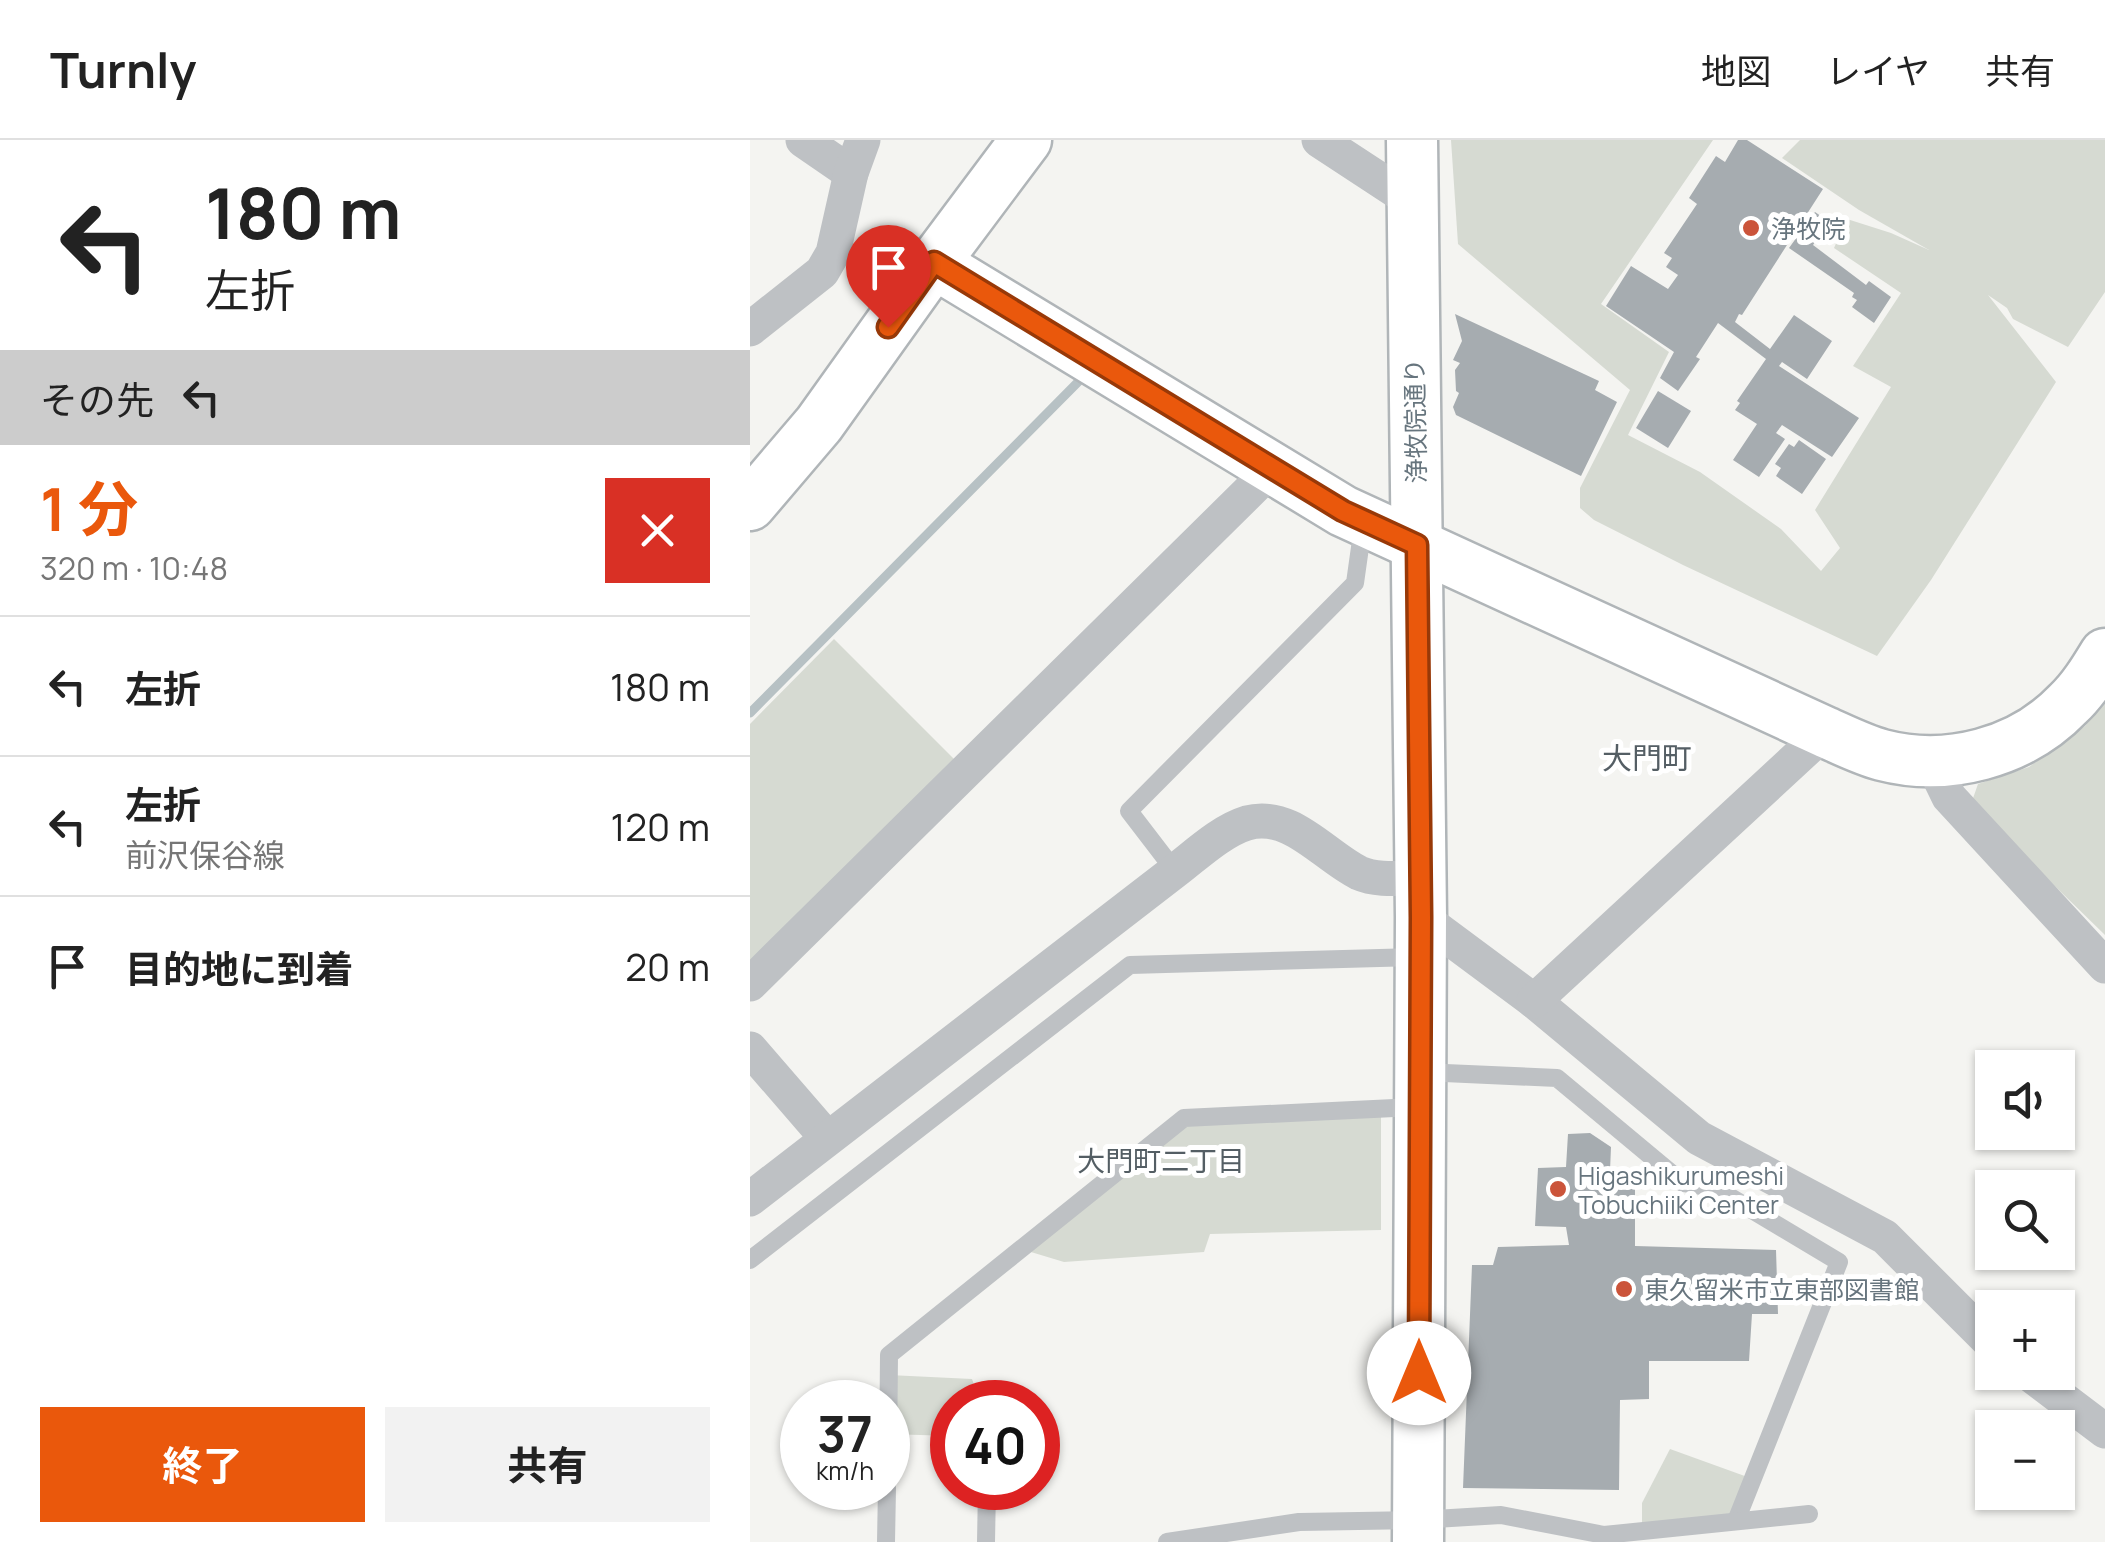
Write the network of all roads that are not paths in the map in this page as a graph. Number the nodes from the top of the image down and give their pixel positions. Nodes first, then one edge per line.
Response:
1 (803, 140) edge
2 (1026, 140) edge
3 (1320, 140) edge
4 (1412, 140) edge
5 (857, 156) edge
6 (1412, 201) junction
7 (934, 262) junction
8 (750, 330) edge
9 (1272, 469) junction
10 (750, 505) edge
11 (1364, 520) junction
12 (1417, 545) junction
13 (2102, 666) edge
14 (1825, 732) junction
15 (1932, 762) junction
16 (1175, 871) junction
17 (1421, 917) junction
18 (2105, 966) edge
19 (750, 984) edge
20 (1534, 1002) junction
21 (750, 1050) edge
22 (1420, 1089) junction
23 (827, 1138) junction
24 (750, 1199) edge
25 (750, 1260) edge
26 (1975, 1327) edge
27 (889, 1380) edge
28 (2050, 1390) edge
29 (2105, 1432) edge
30 (887, 1510) edge
31 (987, 1510) edge
32 (1809, 1514) dead end
33 (1736, 1521) junction
34 (1418, 1531) edge
35 (886, 1542) edge
36 (986, 1542) edge
37 (1167, 1542) edge

1 - 5 street
2 - 7 street
3 - 6 street
4 - 6 street, 浄牧院通り
5 - 8 street
6 - 12 street, 浄牧院通り
7 - 9 street
7 - 10 street
9 - 11 street
9 - 19 street
11 - 12 street
11 - 16 lane
12 - 14 street
12 - 17 street, 浄牧院通り
13 - 15 street
14 - 15 street
14 - 20 street
15 - 18 street
16 - 17 street
16 - 23 street
17 - 20 street
17 - 22 street, 浄牧院通り
17 - 25 lane
20 - 26 street
21 - 23 street
22 - 27 lane
22 - 33 lane
22 - 34 street, 浄牧院通り
23 - 24 street
28 - 29 street
30 - 35 lane
31 - 36 lane
32 - 33 lane
33 - 34 lane
34 - 37 lane

